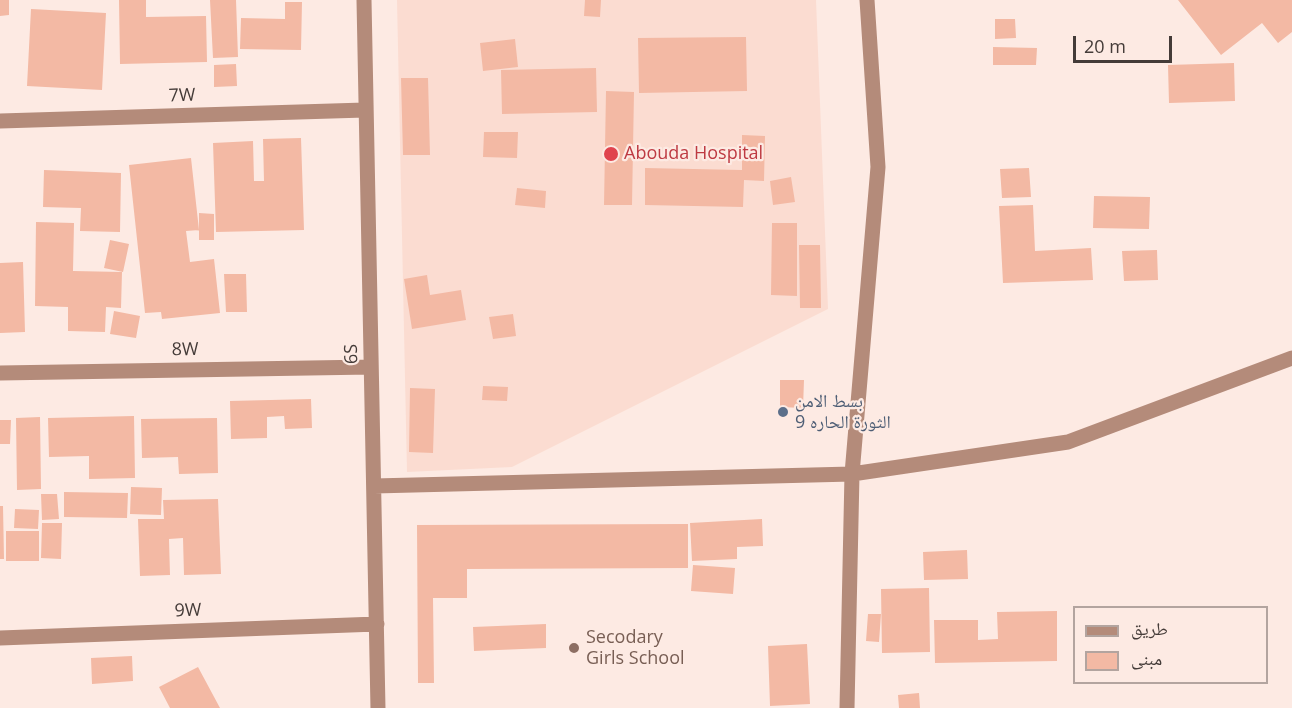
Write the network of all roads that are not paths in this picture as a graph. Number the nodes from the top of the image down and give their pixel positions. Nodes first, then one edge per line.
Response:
1 (364, 0) edge
2 (867, 0) edge
3 (365, 111) junction
4 (0, 121) edge
5 (1292, 358) edge
6 (372, 367) junction
7 (0, 373) edge
8 (852, 474) junction
9 (374, 486) junction
10 (377, 624) junction
11 (0, 638) edge
12 (378, 708) edge
13 (847, 708) edge

1 - 3 street, 6S
2 - 8 street
3 - 4 street, 7W
3 - 6 street, 6S
5 - 8 street
6 - 7 street, 8W
6 - 9 street, 6S
8 - 9 street
8 - 13 street
9 - 10 street, 6S
10 - 11 street, 9W
10 - 12 street, 6S

